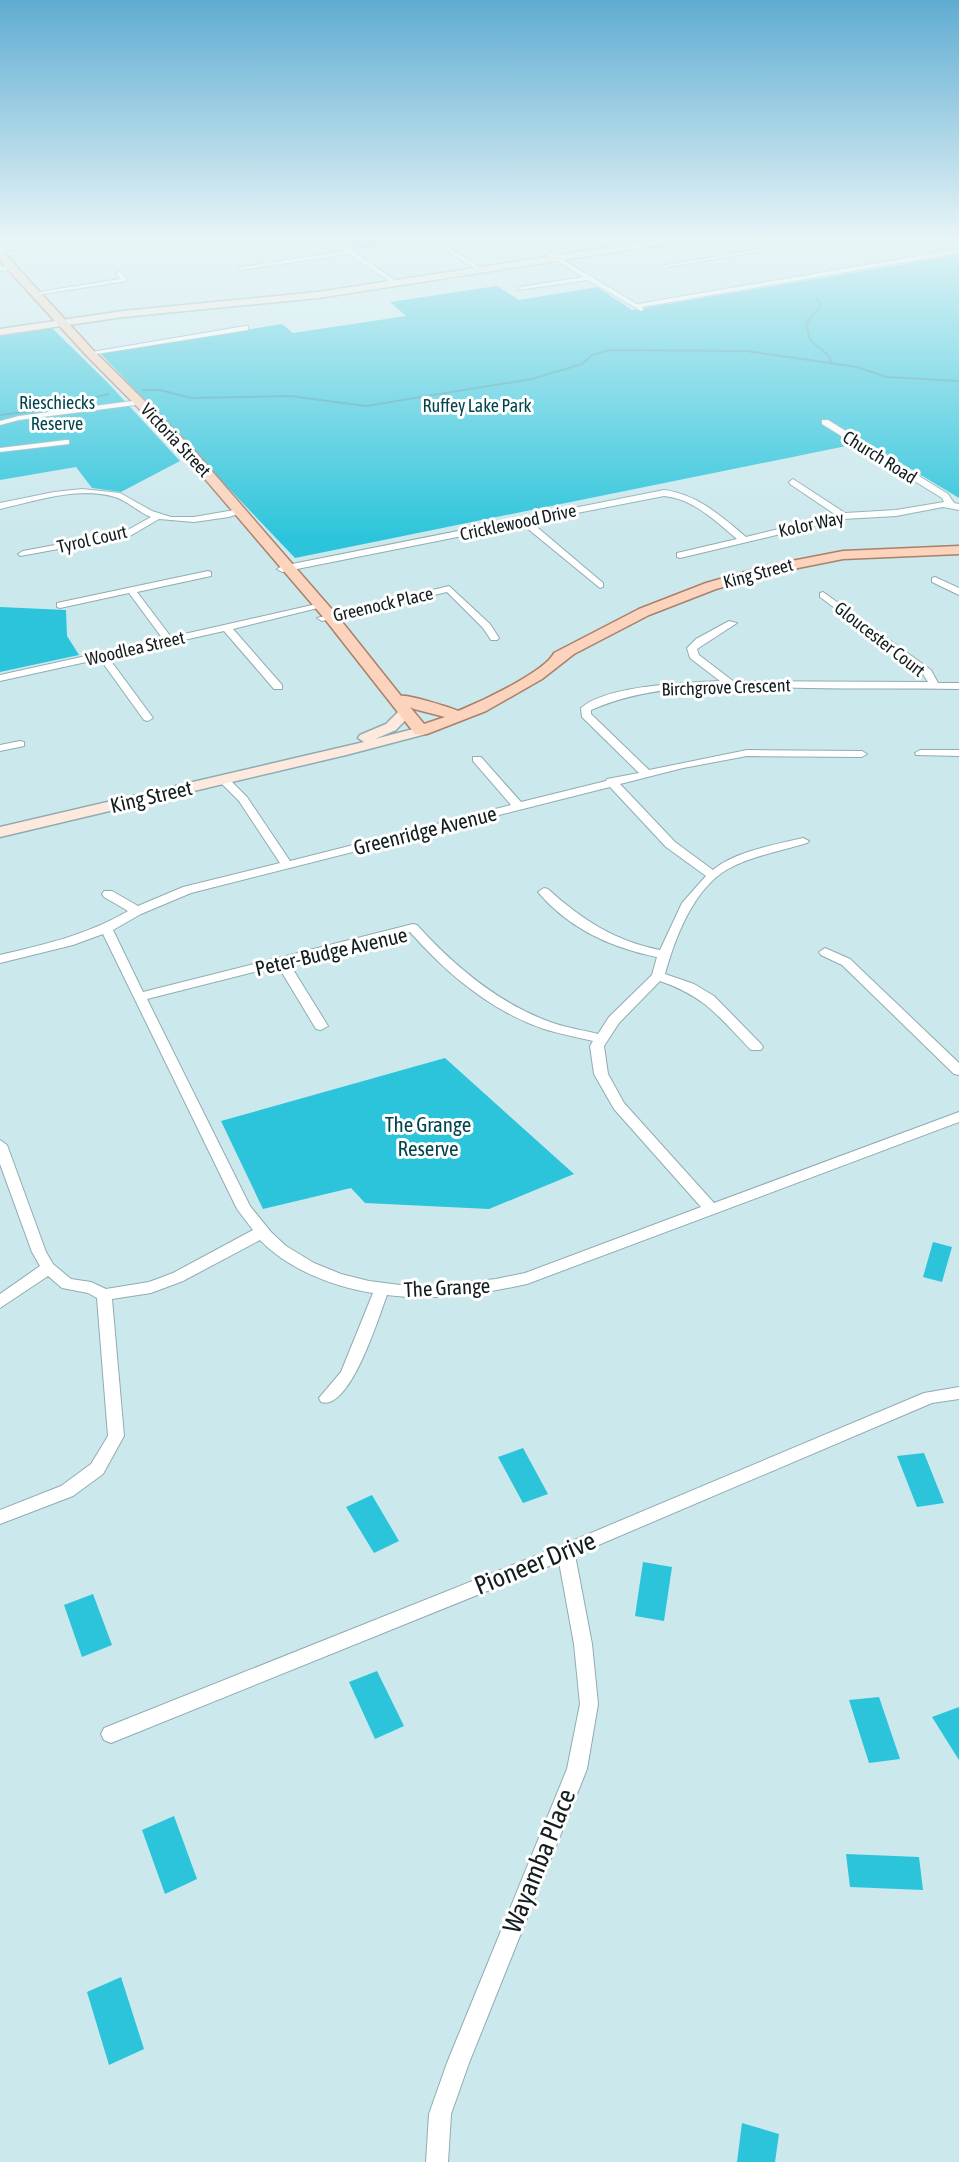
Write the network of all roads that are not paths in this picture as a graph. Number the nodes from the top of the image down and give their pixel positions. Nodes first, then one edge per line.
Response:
1 (78, 339) edge
2 (177, 339) edge
3 (90, 353) junction
4 (140, 402) junction
5 (825, 422) dead end
6 (0, 423) edge
7 (66, 442) dead end
8 (0, 450) edge
9 (793, 482) dead end
10 (951, 505) edge
11 (0, 506) edge
12 (240, 512) junction
13 (159, 516) junction
14 (843, 516) junction
15 (523, 520) junction
16 (742, 538) junction
17 (959, 550) edge
18 (23, 554) dead end
19 (680, 555) dead end
20 (285, 569) junction
21 (208, 574) dead end
22 (935, 580) dead end
23 (600, 585) dead end
24 (131, 590) junction
25 (959, 592) edge
26 (823, 595) dead end
27 (60, 605) dead end
28 (319, 611) junction
29 (732, 623) dead end
30 (226, 627) junction
31 (494, 638) dead end
32 (169, 640) junction
33 (570, 650) junction
34 (102, 655) junction
35 (0, 678) edge
36 (730, 684) junction
37 (934, 686) junction
38 (959, 686) edge
39 (278, 687) dead end
40 (451, 713) junction
41 (148, 718) dead end
42 (418, 719) junction
43 (21, 744) dead end
44 (0, 748) edge
45 (920, 753) dead end
46 (959, 753) edge
47 (862, 754) dead end
48 (477, 759) dead end
49 (302, 760) junction
50 (645, 773) junction
51 (228, 777) junction
52 (611, 782) junction
53 (518, 806) junction
54 (0, 832) edge
55 (803, 841) dead end
56 (287, 865) junction
57 (713, 875) junction
58 (544, 892) dead end
59 (108, 894) dead end
60 (137, 911) junction
61 (106, 929) junction
62 (825, 952) dead end
63 (664, 955) junction
64 (0, 959) edge
65 (282, 962) junction
66 (658, 976) junction
67 (140, 997) junction
68 (321, 1026) dead end
69 (600, 1039) junction
70 (756, 1047) dead end
71 (959, 1071) edge
72 (959, 1117) edge
73 (0, 1145) edge
74 (6, 1178) edge
75 (712, 1210) junction
76 (262, 1232) junction
77 (48, 1268) junction
78 (382, 1289) junction
79 (104, 1295) junction
80 (0, 1302) edge
81 (959, 1393) edge
82 (327, 1398) dead end
83 (0, 1517) edge
84 (566, 1551) junction
85 (111, 1734) dead end
86 (437, 2162) edge

1 - 3 main road, Victoria Street
2 - 3 street
3 - 4 main road, Victoria Street
4 - 6 street
4 - 12 main road, Victoria Street
5 - 10 street, Church Road
7 - 8 street
9 - 14 street
10 - 14 street, Kolor Way
11 - 13 street
12 - 13 street
12 - 20 main road, Victoria Street
13 - 18 street, Tyrol Court
14 - 16 street, Kolor Way
15 - 16 street, Cricklewood Drive
15 - 20 street, Cricklewood Drive
15 - 23 street
16 - 19 street, Kolor Way
17 - 33 main road, King Street
20 - 28 main road, Victoria Street
21 - 24 street
22 - 25 street
24 - 27 street
24 - 32 street
26 - 37 street, Gloucester Court
28 - 30 street, Woodlea Street
28 - 31 street, Greenock Place
28 - 42 main road, Victoria Street
29 - 36 street
30 - 32 street, Woodlea Street
30 - 39 street
32 - 34 street, Woodlea Street
33 - 40 main road, King Street
33 - 42 main road, King Street
34 - 35 street, Woodlea Street
34 - 41 street
36 - 37 street, Birchgrove Crescent
36 - 50 street, Birchgrove Crescent
37 - 38 street, Birchgrove Crescent
40 - 42 main road, King Street
40 - 42 main road
42 - 49 main road, King Street
42 - 49 main road, King Street
43 - 44 street
45 - 46 street
47 - 50 street, Greenridge Avenue
48 - 53 street
49 - 51 main road, King Street
50 - 52 street, Greenridge Avenue
51 - 54 main road, King Street
51 - 56 street
52 - 53 street, Greenridge Avenue
52 - 57 street
53 - 56 street, Greenridge Avenue
55 - 57 street
56 - 60 street, Greenridge Avenue
57 - 63 street
58 - 63 street
59 - 60 street
60 - 61 street, Greenridge Avenue
61 - 64 street, Greenridge Avenue
61 - 67 street, The Grange
62 - 71 street
63 - 66 street
65 - 67 street, Peter-Budge Avenue
65 - 68 street
65 - 69 street, Peter-Budge Avenue
66 - 69 street
66 - 70 street
67 - 76 street, The Grange
69 - 75 street
72 - 75 street, The Grange
73 - 74 street
74 - 77 street
75 - 78 street, The Grange
76 - 78 street, The Grange
76 - 79 street
77 - 79 street
77 - 80 street
78 - 82 street
79 - 83 street
81 - 84 street, Pioneer Drive
84 - 85 street, Pioneer Drive
84 - 86 street, Wayamba Place

